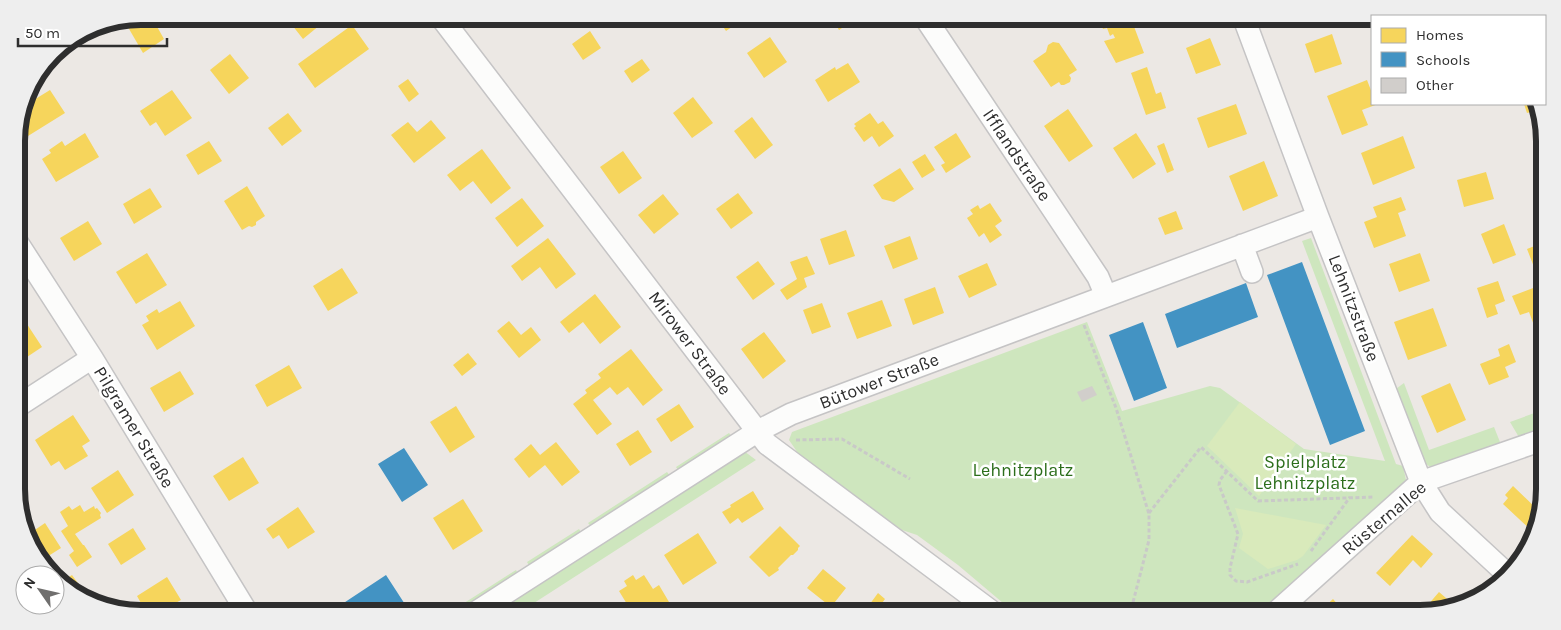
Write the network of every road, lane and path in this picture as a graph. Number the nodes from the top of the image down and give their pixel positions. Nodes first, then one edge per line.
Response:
1 (447, 25) edge
2 (930, 25) edge
3 (1246, 25) edge
4 (1318, 217) junction
5 (1242, 245) junction
6 (25, 254) edge
7 (1252, 272) dead end
8 (1106, 296) junction
9 (1076, 307) junction
10 (92, 358) junction
11 (25, 401) edge
12 (758, 431) junction
13 (1536, 441) edge
14 (782, 455) junction
15 (1227, 471) junction
16 (910, 479) dead end
17 (1421, 482) junction
18 (1350, 497) junction
19 (1380, 497) dead end
20 (1149, 514) junction
21 (1309, 554) dead end
22 (1303, 562) dead end
23 (1503, 570) edge
24 (243, 605) edge
25 (488, 605) edge
26 (983, 605) edge
27 (1132, 605) edge
28 (1284, 605) edge

1 - 12 street, Mirower Straße
2 - 8 street, Ifflandstraße
3 - 4 street, Lehnitzstraße
4 - 5 street, Bütower Straße
4 - 17 street, Lehnitzstraße
5 - 7 street
5 - 8 street, Bütower Straße
6 - 10 street, Pilgramer Straße
8 - 9 street, Bütower Straße
9 - 12 street, Bütower Straße
9 - 20 path
10 - 11 street
10 - 24 street, Pilgramer Straße
12 - 14 street, Mirower Straße
12 - 25 street, Bütower Straße
13 - 17 street, Rüsternallee
14 - 16 path
14 - 26 street, Mirower Straße
15 - 18 path
15 - 20 path
15 - 22 path
17 - 23 street, Lehnitzstraße
17 - 28 street, Rüsternallee
18 - 19 path
18 - 21 path
20 - 27 path

